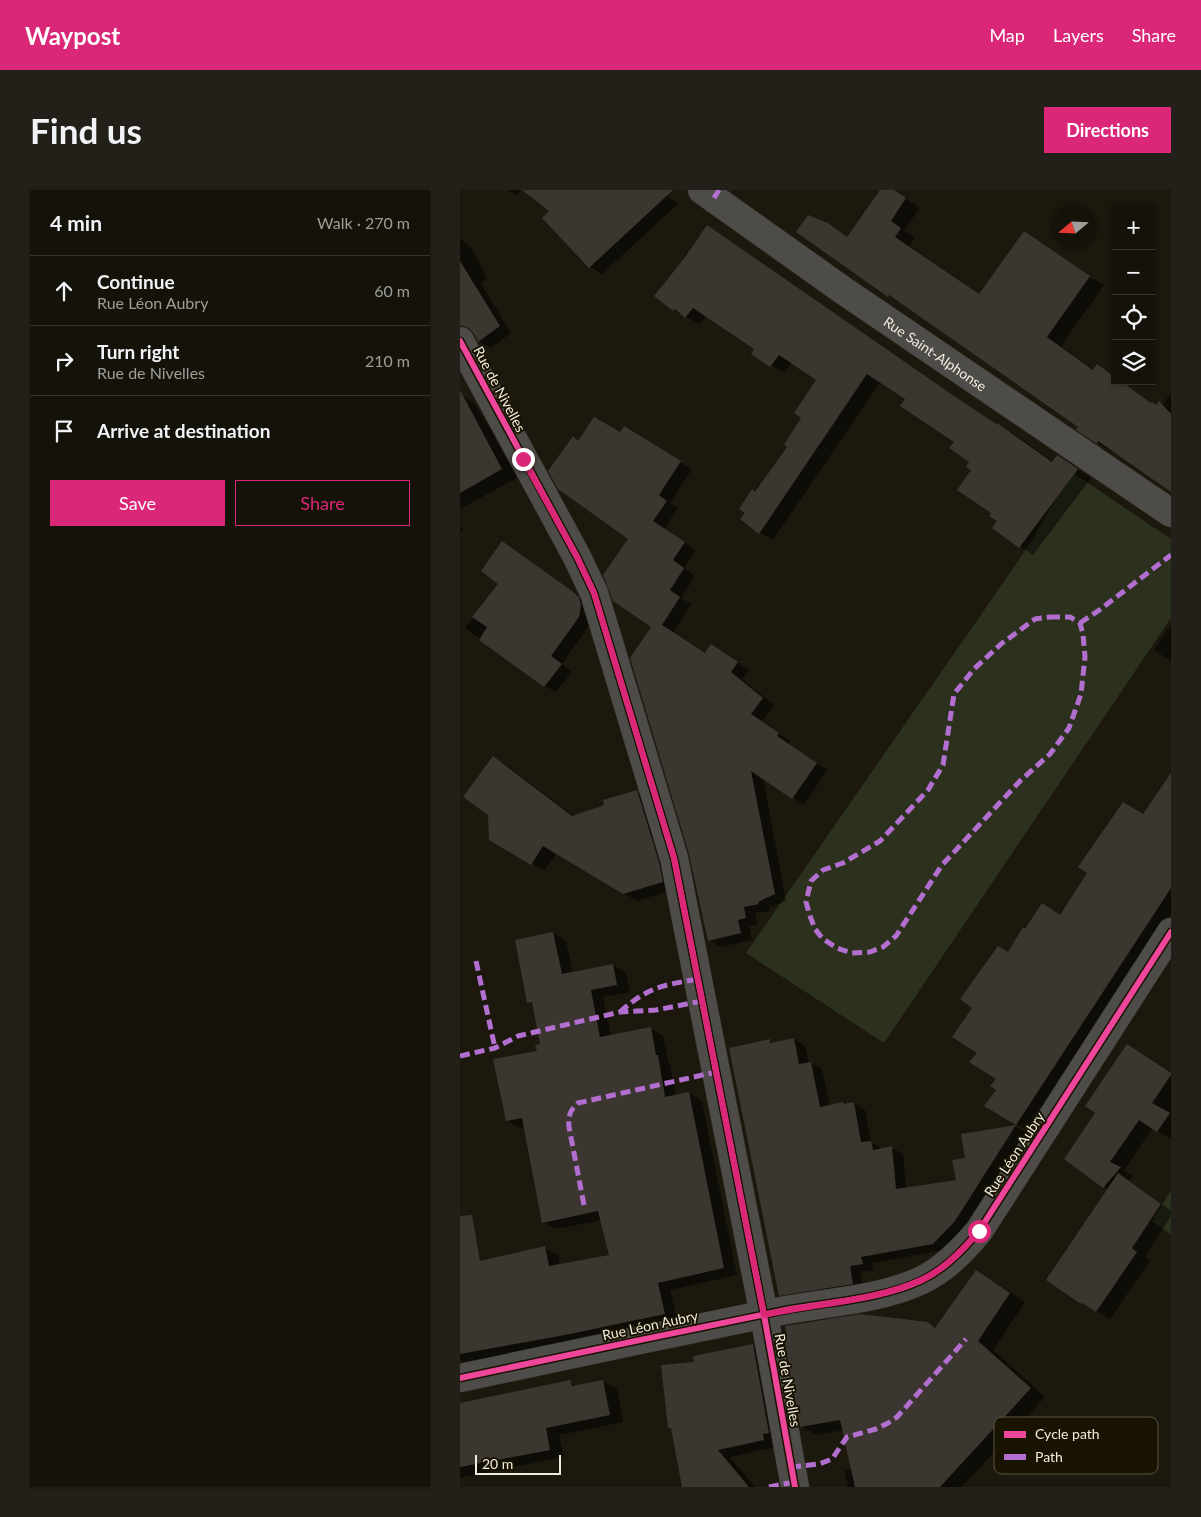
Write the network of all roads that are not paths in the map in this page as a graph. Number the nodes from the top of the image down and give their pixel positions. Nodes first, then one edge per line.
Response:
1 (702, 190) edge
2 (460, 341) edge
3 (1171, 514) edge
4 (1171, 932) edge
5 (764, 1315) junction
6 (460, 1378) edge
7 (795, 1487) edge

1 - 3 street, Rue Saint-Alphonse
2 - 5 street, Rue de Nivelles
4 - 5 street, Rue Léon Aubry
5 - 6 street, Rue Léon Aubry
5 - 7 street, Rue de Nivelles

